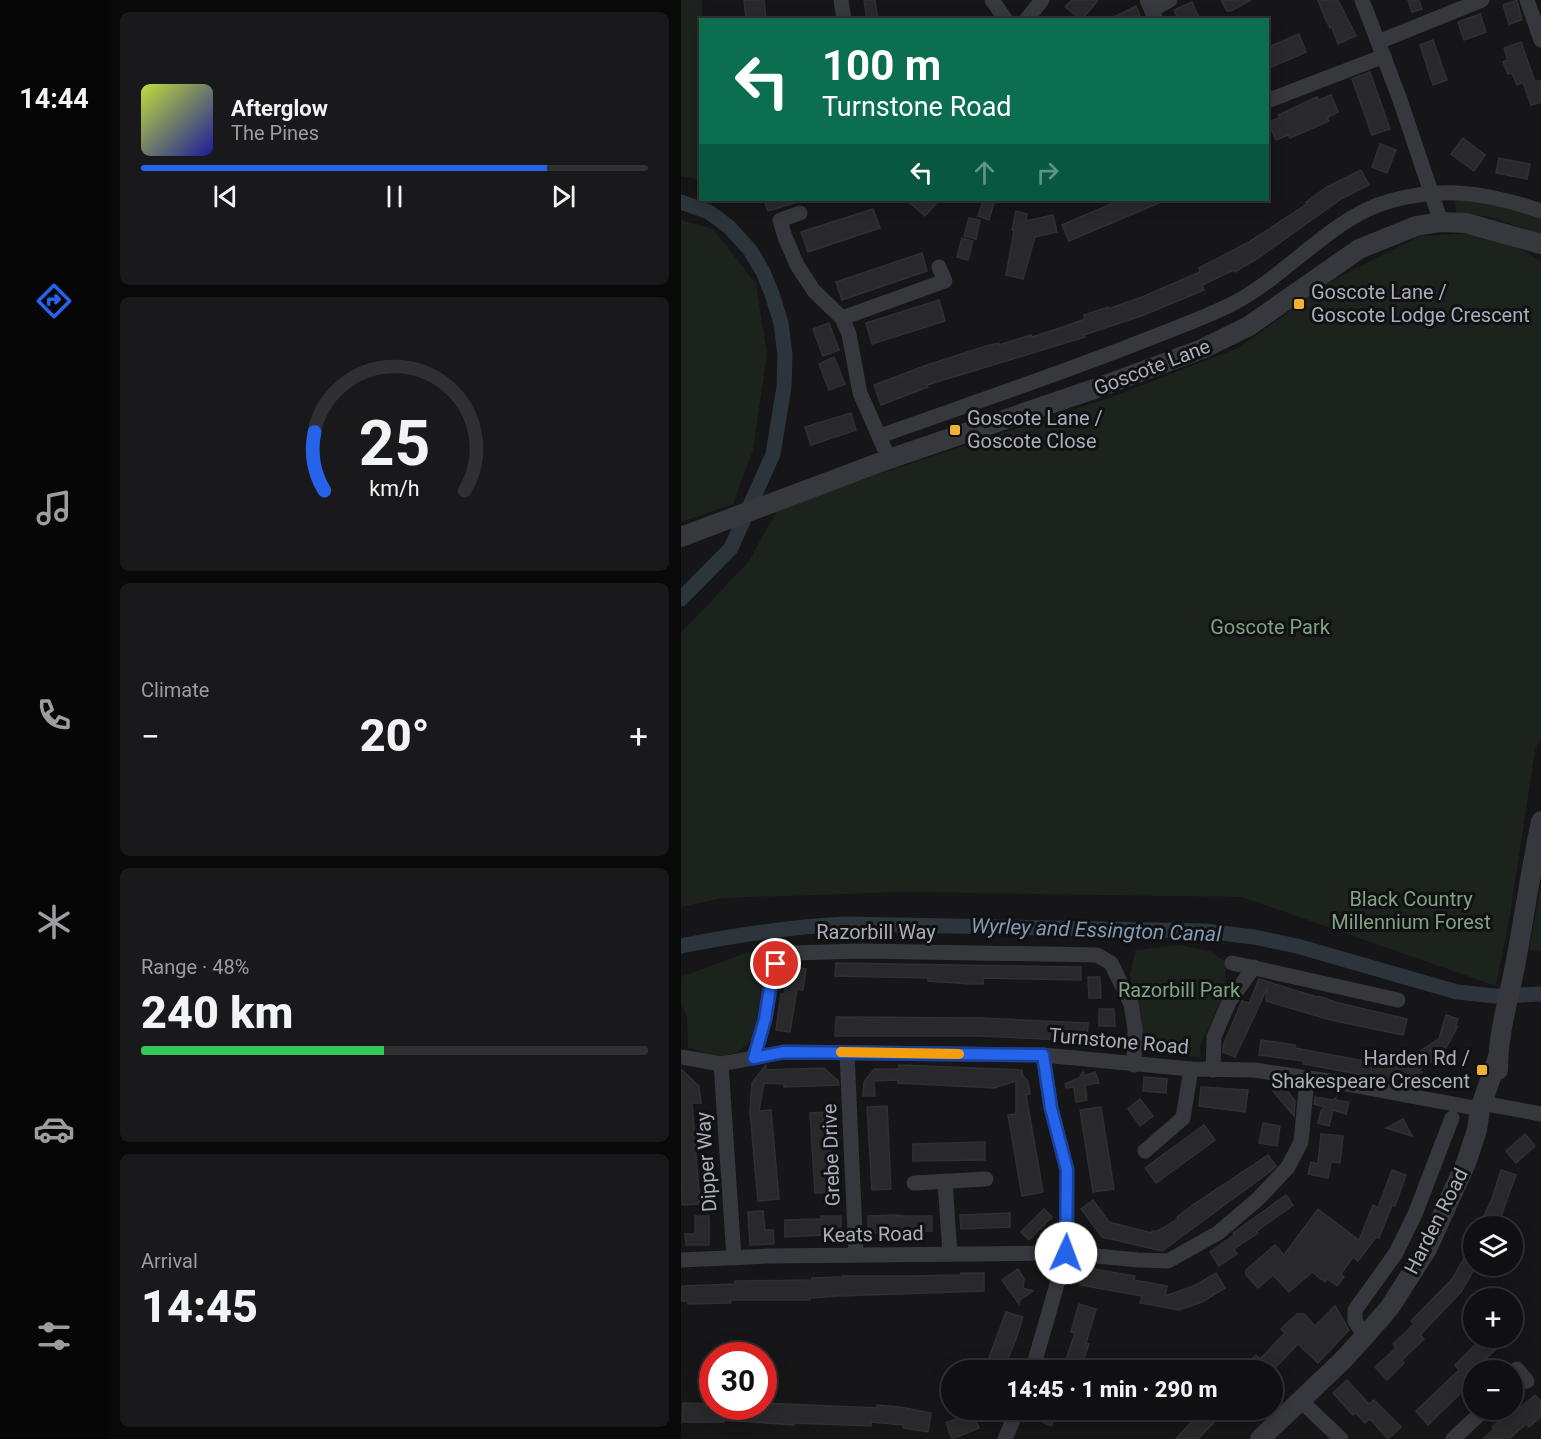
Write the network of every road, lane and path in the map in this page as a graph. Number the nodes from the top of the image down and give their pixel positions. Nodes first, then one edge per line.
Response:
1 (841, 0) edge
2 (992, 0) edge
3 (1042, 0) edge
4 (1170, 0) edge
5 (1362, 0) edge
6 (1482, 0) edge
7 (1527, 0) edge
8 (1151, 10) edge
9 (844, 18) edge
10 (1005, 18) edge
11 (1028, 18) edge
12 (1541, 40) edge
13 (1381, 49) junction
14 (1269, 100) edge
15 (1433, 192) junction
16 (1541, 211) edge
17 (800, 213) dead end
18 (1441, 222) junction
19 (1541, 244) edge
20 (939, 267) dead end
21 (842, 318) junction
22 (1086, 363) junction
23 (1097, 388) junction
24 (880, 436) junction
25 (889, 459) junction
26 (681, 537) edge
27 (1541, 821) edge
28 (1232, 963) dead end
29 (1254, 967) junction
30 (1398, 1000) dead end
31 (847, 1053) junction
32 (1043, 1055) junction
33 (681, 1057) edge
34 (754, 1058) junction
35 (721, 1064) junction
36 (1134, 1065) junction
37 (1191, 1069) junction
38 (1213, 1070) junction
39 (1307, 1079) junction
40 (1486, 1107) junction
41 (1541, 1114) edge
42 (1452, 1118) dead end
43 (1145, 1151) dead end
44 (986, 1179) dead end
45 (945, 1181) junction
46 (914, 1183) dead end
47 (1066, 1253) junction
48 (950, 1254) junction
49 (856, 1255) junction
50 (733, 1258) junction
51 (681, 1260) edge
52 (1365, 1336) junction
53 (1035, 1360) edge
54 (1300, 1400) junction
55 (1013, 1420) edge
56 (1473, 1420) edge
57 (1005, 1439) edge
58 (1260, 1439) edge
59 (1341, 1439) edge
60 (1453, 1439) edge

1 - 9 street
2 - 10 street
3 - 11 street
4 - 8 street
5 - 13 street
6 - 13 street
7 - 12 street
13 - 14 street
13 - 15 street
15 - 16 street, Goscote Lane
15 - 18 street
15 - 22 street, Goscote Lane
17 - 21 street
18 - 19 street, Goscote Lane
18 - 23 street, Goscote Lane
20 - 21 street
21 - 24 street
22 - 23 street
22 - 24 street, Goscote Lane
23 - 25 street, Goscote Lane
24 - 25 street
25 - 26 street, Goscote Lane
27 - 40 street, Harden Road
28 - 29 street
29 - 30 street
29 - 38 street
31 - 32 street, Turnstone Road
31 - 34 street, Turnstone Road
31 - 49 street, Grebe Drive
32 - 36 street, Turnstone Road
32 - 47 street
33 - 35 street, Turnstone Road
34 - 35 street, Turnstone Road
34 - 36 street, Razorbill Way
35 - 50 street, Dipper Way
36 - 37 street, Turnstone Road
37 - 38 street, Turnstone Road
37 - 43 street
38 - 39 street, Turnstone Road
39 - 40 street, Turnstone Road
39 - 47 street, Keats Road
40 - 41 street, Turnstone Road
40 - 52 street, Harden Road
42 - 52 street, Harden Road
44 - 45 street
45 - 46 street
45 - 48 street
47 - 48 street, Keats Road
47 - 53 street
48 - 49 street, Keats Road
49 - 50 street, Keats Road
50 - 51 street, Keats Road
52 - 54 street, Harden Road
54 - 58 street, Harden Road
54 - 59 street
55 - 57 street
56 - 60 street

